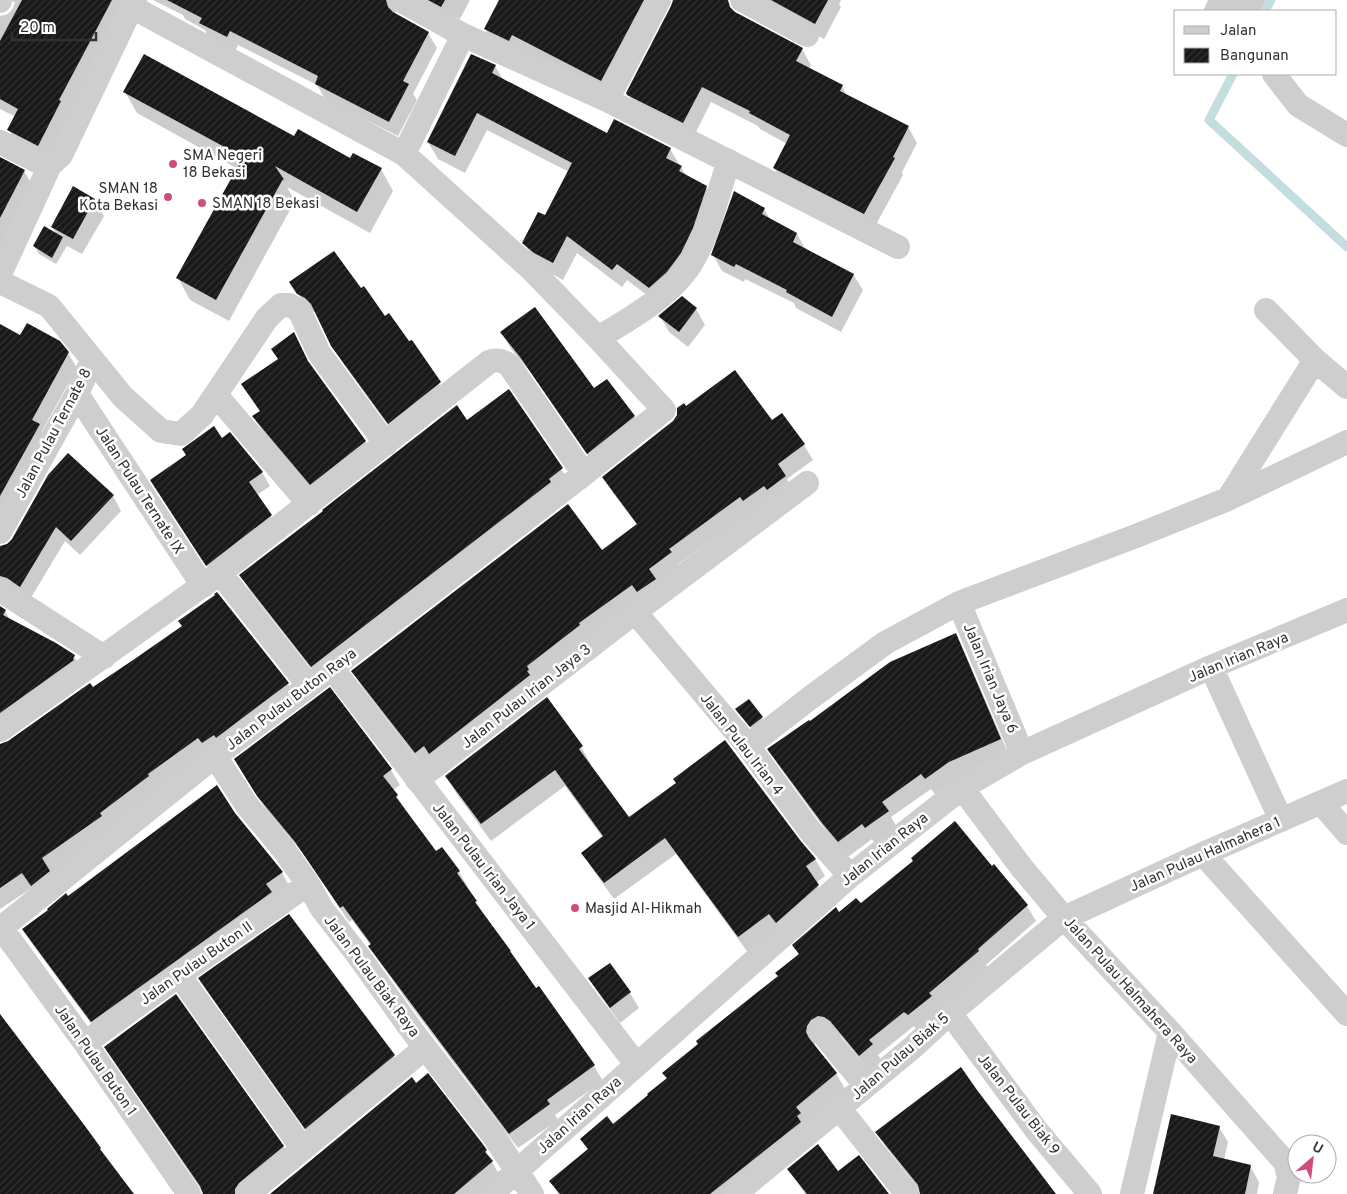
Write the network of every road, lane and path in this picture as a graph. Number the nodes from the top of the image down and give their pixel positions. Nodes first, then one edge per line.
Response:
1 (400, 0) edge
2 (659, 0) edge
3 (742, 0) edge
4 (134, 4) edge
5 (463, 35) junction
6 (807, 35) dead end
7 (1275, 75) edge
8 (607, 100) junction
9 (1346, 132) edge
10 (0, 142) edge
11 (404, 154) junction
12 (729, 161) junction
13 (50, 165) junction
14 (898, 247) dead end
15 (0, 274) edge
16 (0, 282) edge
17 (1266, 310) dead end
18 (598, 338) junction
19 (92, 360) junction
20 (1315, 360) junction
21 (1347, 387) edge
22 (77, 394) junction
23 (216, 395) junction
24 (1347, 442) edge
25 (386, 444) junction
26 (584, 474) junction
27 (807, 483) dead end
28 (1228, 499) junction
29 (309, 504) junction
30 (0, 532) edge
31 (212, 580) junction
32 (0, 590) edge
33 (959, 603) junction
34 (1347, 610) edge
35 (635, 612) junction
36 (104, 657) junction
37 (1211, 667) junction
38 (332, 668) junction
39 (309, 686) junction
40 (0, 730) edge
41 (748, 746) junction
42 (1022, 753) junction
43 (215, 756) junction
44 (418, 780) junction
45 (962, 788) junction
46 (1347, 791) edge
47 (1321, 803) junction
48 (1281, 820) junction
49 (1347, 833) edge
50 (1203, 854) junction
51 (850, 876) junction
52 (308, 884) junction
53 (1064, 918) junction
54 (0, 927) edge
55 (179, 975) junction
56 (950, 1013) junction
57 (1347, 1014) edge
58 (820, 1030) dead end
59 (1170, 1032) junction
60 (85, 1043) junction
61 (425, 1048) junction
62 (636, 1064) junction
63 (866, 1086) junction
64 (839, 1108) junction
65 (303, 1149) junction
66 (517, 1172) junction
67 (189, 1194) edge
68 (248, 1194) edge
69 (491, 1194) edge
70 (532, 1194) edge
71 (735, 1194) edge
72 (907, 1194) edge
73 (1090, 1194) edge
74 (1132, 1194) edge
75 (1285, 1194) edge

1 - 5 street
2 - 8 street
3 - 6 street
4 - 11 street
4 - 13 street
5 - 8 street
5 - 11 street
7 - 9 street
8 - 12 street
10 - 13 street
11 - 18 street
12 - 14 street
12 - 18 street
13 - 15 street
16 - 19 street
17 - 20 street
18 - 26 street, Jalan Pulau Buton Raya
19 - 22 street, Jalan Pulau Ternate 8
19 - 23 street
20 - 21 street
20 - 28 street
22 - 30 street, Jalan Pulau Ternate 8
22 - 31 street, Jalan Pulau Ternate IX
23 - 25 street
23 - 29 street
24 - 28 street
25 - 26 street
25 - 29 street
26 - 38 street, Jalan Pulau Buton Raya
27 - 35 street, Jalan Pulau Irian Jaya 3
28 - 33 street
29 - 31 street
31 - 36 street
31 - 39 street, Jalan Pulau Ternate IX
32 - 36 street
33 - 41 street
33 - 42 street, Jalan Irian Jaya 6
34 - 37 street, Jalan Irian Raya
35 - 41 street, Jalan Pulau Irian 4
35 - 44 street, Jalan Pulau Irian Jaya 3
36 - 40 street
37 - 42 street, Jalan Irian Raya
37 - 48 street
38 - 39 street, Jalan Pulau Buton Raya
38 - 44 street, Jalan Pulau Irian Jaya 1
39 - 43 street, Jalan Pulau Buton Raya
41 - 51 street, Jalan Pulau Irian 4
42 - 45 street, Jalan Irian Raya
43 - 52 street, Jalan Pulau Biak Raya
43 - 54 street, Jalan Pulau Buton Raya
44 - 62 street, Jalan Pulau Irian Jaya 1
45 - 51 street, Jalan Irian Raya
45 - 53 street, Jalan Pulau Halmahera Raya
46 - 47 street, Jalan Pulau Halmahera 1
47 - 48 street, Jalan Pulau Halmahera 1
47 - 49 street
48 - 50 street, Jalan Pulau Halmahera 1
50 - 53 street, Jalan Pulau Halmahera 1
50 - 57 street
51 - 62 street, Jalan Irian Raya
52 - 55 street, Jalan Pulau Buton ll
52 - 61 street, Jalan Pulau Biak Raya
53 - 56 street, Jalan Pulau Biak 5
53 - 59 street, Jalan Pulau Halmahera Raya
54 - 60 street, Jalan Pulau Buton 1
55 - 60 street, Jalan Pulau Buton ll
55 - 65 street
56 - 63 street, Jalan Pulau Biak 5
56 - 73 street, Jalan Pulau Biak 9
58 - 63 street
59 - 74 street
59 - 75 street, Jalan Pulau Halmahera Raya
60 - 67 street, Jalan Pulau Buton 1
61 - 65 street
61 - 66 street, Jalan Pulau Biak Raya
62 - 66 street, Jalan Irian Raya
63 - 64 street, Jalan Pulau Biak 5
64 - 71 street, Jalan Pulau Biak 5
64 - 72 street
65 - 68 street
66 - 69 street, Jalan Irian Raya
66 - 70 street, Jalan Pulau Biak Raya

